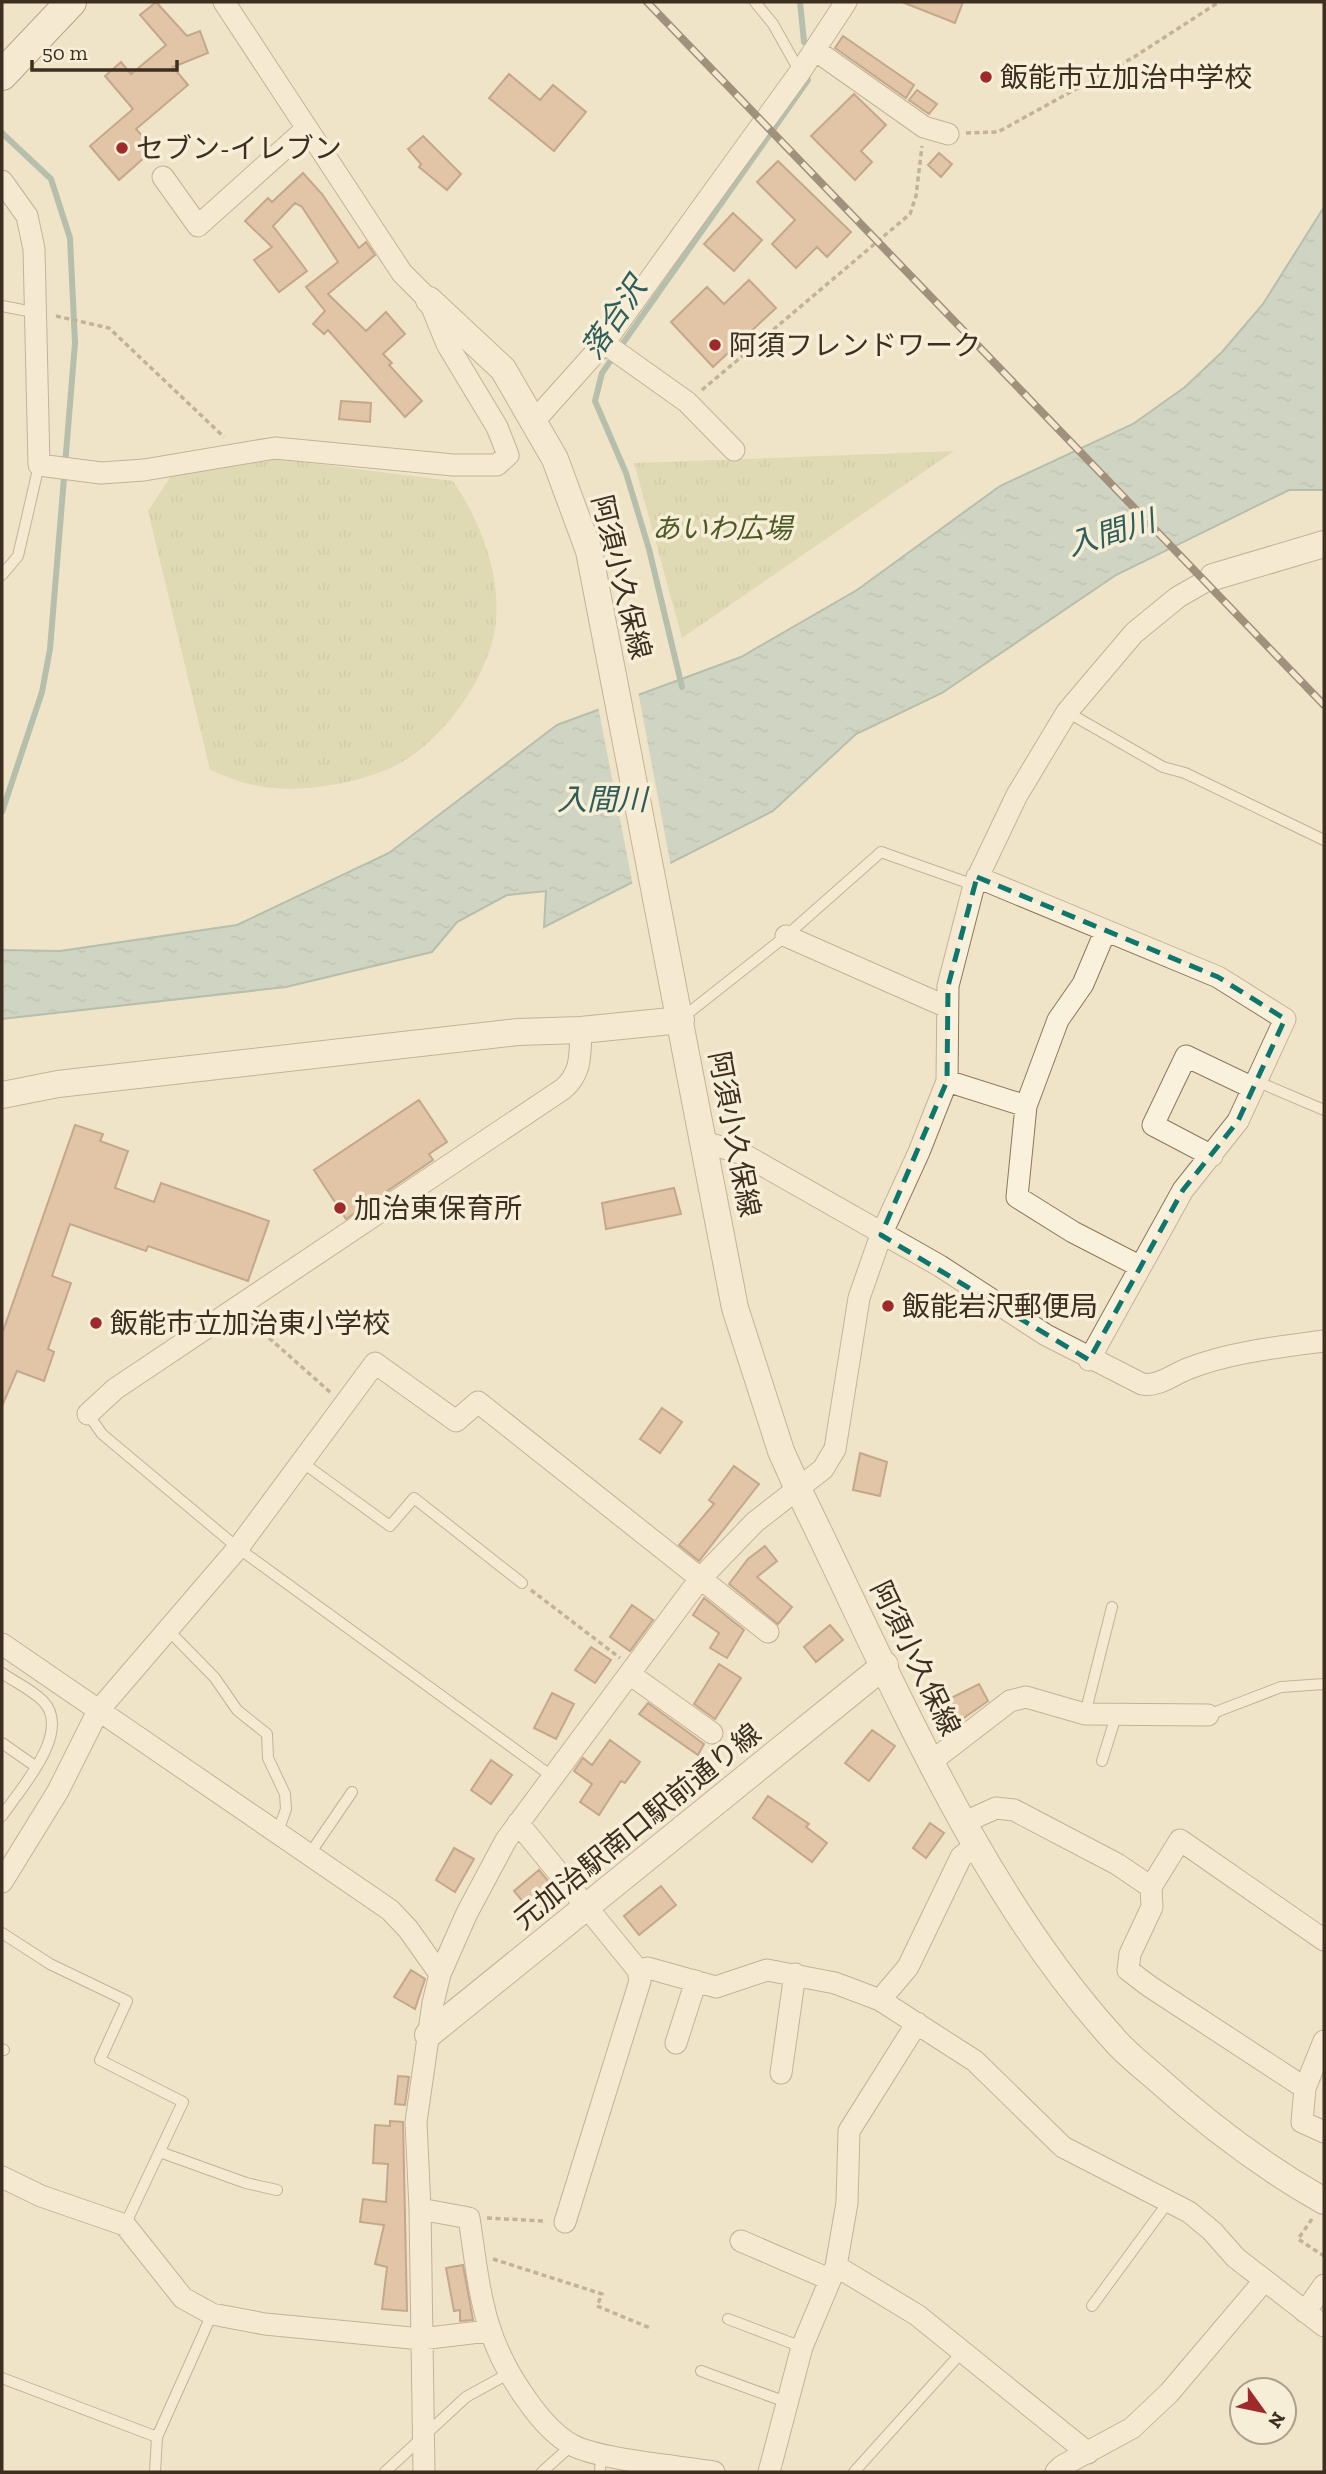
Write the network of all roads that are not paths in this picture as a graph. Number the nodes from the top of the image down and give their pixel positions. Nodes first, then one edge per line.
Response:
1 (71, 2) edge
2 (224, 2) edge
3 (755, 2) edge
4 (846, 2) edge
5 (815, 50) junction
6 (800, 72) junction
7 (2, 75) edge
8 (306, 129) junction
9 (948, 134) road end
10 (163, 177) dead end
11 (2, 181) edge
12 (429, 300) junction
13 (2, 306) edge
14 (33, 312) junction
15 (613, 348) junction
16 (535, 420) junction
17 (734, 450) dead end
18 (46, 467) junction
19 (1324, 544) edge
20 (2, 575) edge
21 (1213, 577) joint
22 (1067, 712) junction
23 (1324, 840) edge
24 (976, 881) junction
25 (1105, 932) junction
26 (786, 936) junction
27 (947, 1006) junction
28 (681, 1020) junction
29 (582, 1030) junction
30 (947, 1081) junction
31 (1255, 1085) junction
32 (2, 1095) edge
33 (1026, 1106) junction
34 (1324, 1110) edge
35 (705, 1142) junction
36 (1212, 1156) junction
37 (881, 1235) junction
38 (1139, 1266) junction
39 (1324, 1341) edge
40 (1089, 1360) junction
41 (88, 1414) joint
42 (303, 1463) junction
43 (798, 1489) junction
44 (238, 1548) junction
45 (699, 1580) junction
46 (522, 1583) road end
47 (1112, 1607) dead end
48 (167, 1629) junction
49 (768, 1632) dead end
50 (2, 1644) edge
51 (885, 1665) junction
52 (633, 1672) junction
53 (2, 1673) edge
54 (1324, 1684) edge
55 (98, 1711) junction
56 (1085, 1714) junction
57 (1208, 1715) joint
58 (1116, 1716) junction
59 (712, 1733) dead end
60 (2, 1743) edge
61 (932, 1761) junction
62 (1102, 1761) dead end
63 (35, 1766) junction
64 (553, 1777) junction
65 (352, 1792) dead end
66 (3, 1813) edge
67 (518, 1823) junction
68 (277, 1834) junction
69 (970, 1834) junction
70 (309, 1856) junction
71 (2, 1882) edge
72 (1151, 1887) junction
73 (585, 1908) junction
74 (2, 1933) edge
75 (1324, 1940) edge
76 (638, 1970) junction
77 (440, 1974) junction
78 (795, 1974) junction
79 (696, 1982) junction
80 (880, 2000) junction
81 (917, 2023) junction
82 (428, 2035) junction
83 (1324, 2041) edge
84 (677, 2043) dead end
85 (781, 2073) dead end
86 (1305, 2088) junction
87 (1324, 2132) edge
88 (160, 2152) junction
89 (2, 2177) edge
90 (277, 2190) dead end
91 (1169, 2201) junction
92 (1324, 2201) edge
93 (420, 2209) junction
94 (565, 2222) road end
95 (125, 2225) junction
96 (741, 2241) dead end
97 (832, 2273) junction
98 (1264, 2281) junction
99 (1324, 2285) edge
100 (1092, 2306) dead end
101 (1305, 2312) junction
102 (212, 2314) junction
103 (728, 2319) dead end
104 (1324, 2326) edge
105 (488, 2331) junction
106 (421, 2339) junction
107 (802, 2347) junction
108 (962, 2352) junction
109 (701, 2371) dead end
110 (508, 2374) junction
111 (2, 2378) edge
112 (786, 2402) junction
113 (423, 2435) junction
114 (157, 2437) junction
115 (572, 2445) junction
116 (1088, 2453) junction
117 (601, 2463) edge
118 (155, 2472) edge
119 (385, 2472) edge
120 (424, 2472) edge
121 (542, 2472) edge
122 (714, 2472) edge
123 (769, 2472) edge
124 (854, 2472) edge
125 (1056, 2472) edge

1 - 7 main road
2 - 8 street, 阿須小久保線
3 - 6 lane
4 - 5 street
5 - 6 street
5 - 9 street
6 - 15 street
8 - 10 street
8 - 12 street, 阿須小久保線
11 - 14 street
12 - 16 street, 阿須小久保線
12 - 18 street
13 - 14 lane
14 - 18 street
15 - 16 street
15 - 17 street
16 - 28 street, 阿須小久保線
18 - 20 lane
19 - 21 street
21 - 22 street
22 - 23 lane
22 - 24 street
24 - 25 street
24 - 26 lane
24 - 27 street
25 - 31 street
25 - 33 street
26 - 27 street
26 - 28 lane
27 - 30 street
28 - 29 street
28 - 35 street, 阿須小久保線
29 - 32 street
29 - 41 street
30 - 33 street
30 - 37 street
31 - 34 lane
31 - 36 street
31 - 36 street
33 - 38 street
35 - 37 street
35 - 43 street, 阿須小久保線
36 - 38 street
37 - 40 street
37 - 43 street
38 - 40 street
39 - 40 street
41 - 44 lane
42 - 44 street
42 - 45 street
42 - 46 lane
43 - 45 street
43 - 51 street, 阿須小久保線
44 - 48 street
44 - 64 lane
45 - 49 street
45 - 52 street
47 - 56 lane
48 - 55 street
48 - 68 lane
50 - 55 street
51 - 61 street, 阿須小久保線
51 - 73 street, 元加治駅南口駅前通り線
52 - 59 street
52 - 64 street
53 - 63 lane
54 - 57 lane
55 - 68 street
55 - 71 street
56 - 58 street
56 - 61 street
57 - 58 street
58 - 62 lane
60 - 63 lane
61 - 69 street, 阿須小久保線
63 - 66 lane
64 - 67 street
65 - 70 lane
67 - 73 street
67 - 77 street
68 - 70 street
69 - 72 street
69 - 80 street
69 - 92 street, 阿須小久保線
70 - 77 street
72 - 75 street
72 - 86 street
73 - 76 street
73 - 82 street, 元加治駅南口駅前通り線
74 - 88 lane
76 - 79 street
76 - 94 street
77 - 82 street
78 - 79 street
78 - 80 street
78 - 85 street
79 - 84 street
80 - 81 street
81 - 91 street
81 - 97 street
82 - 93 street
83 - 86 street
86 - 87 street
88 - 90 lane
88 - 95 lane
89 - 95 street
91 - 98 street
91 - 100 lane
93 - 105 street
93 - 106 street
95 - 102 street
96 - 97 street
97 - 107 street
97 - 108 street
98 - 101 street
98 - 116 street
99 - 101 street
101 - 104 street
102 - 106 street
102 - 114 lane
103 - 107 lane
105 - 106 street
105 - 110 street
106 - 113 street
107 - 112 street
108 - 116 street
108 - 124 lane
109 - 112 lane
110 - 113 lane
110 - 115 street
111 - 114 lane
112 - 123 street
113 - 119 lane
113 - 120 street
114 - 118 lane
115 - 117 street
115 - 121 lane
116 - 125 street
117 - 122 street

